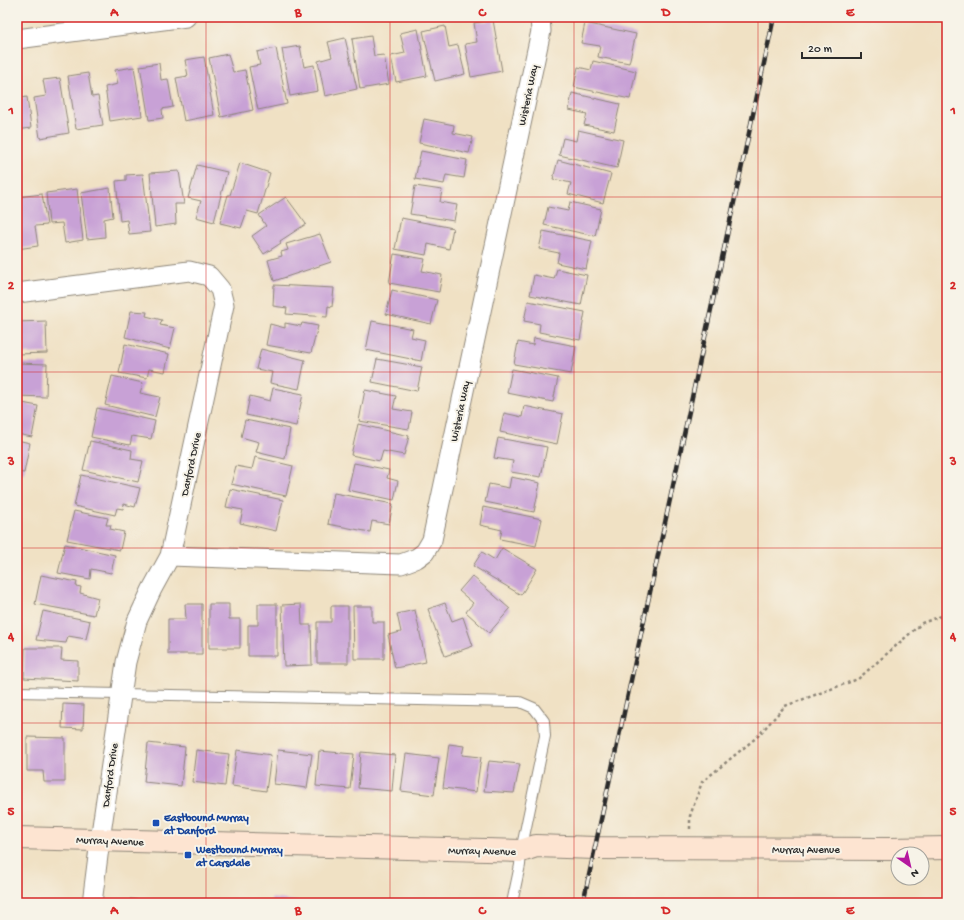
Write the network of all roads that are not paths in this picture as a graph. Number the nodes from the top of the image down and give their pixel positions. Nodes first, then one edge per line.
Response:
1 (186, 17) edge
2 (540, 17) edge
3 (17, 39) edge
4 (17, 293) edge
5 (170, 556) junction
6 (17, 692) edge
7 (121, 694) junction
8 (17, 838) edge
9 (100, 840) junction
10 (947, 848) edge
11 (521, 851) junction
12 (92, 903) edge
13 (512, 903) edge

1 - 3 street
2 - 5 street, Wisteria Way
4 - 5 street, Danford Drive
5 - 7 street, Danford Drive
6 - 7 lane
7 - 9 street, Danford Drive
7 - 11 lane
8 - 9 street, Murray Avenue
9 - 11 street, Murray Avenue
9 - 12 street, Danford Drive
10 - 11 street, Murray Avenue
11 - 13 lane

